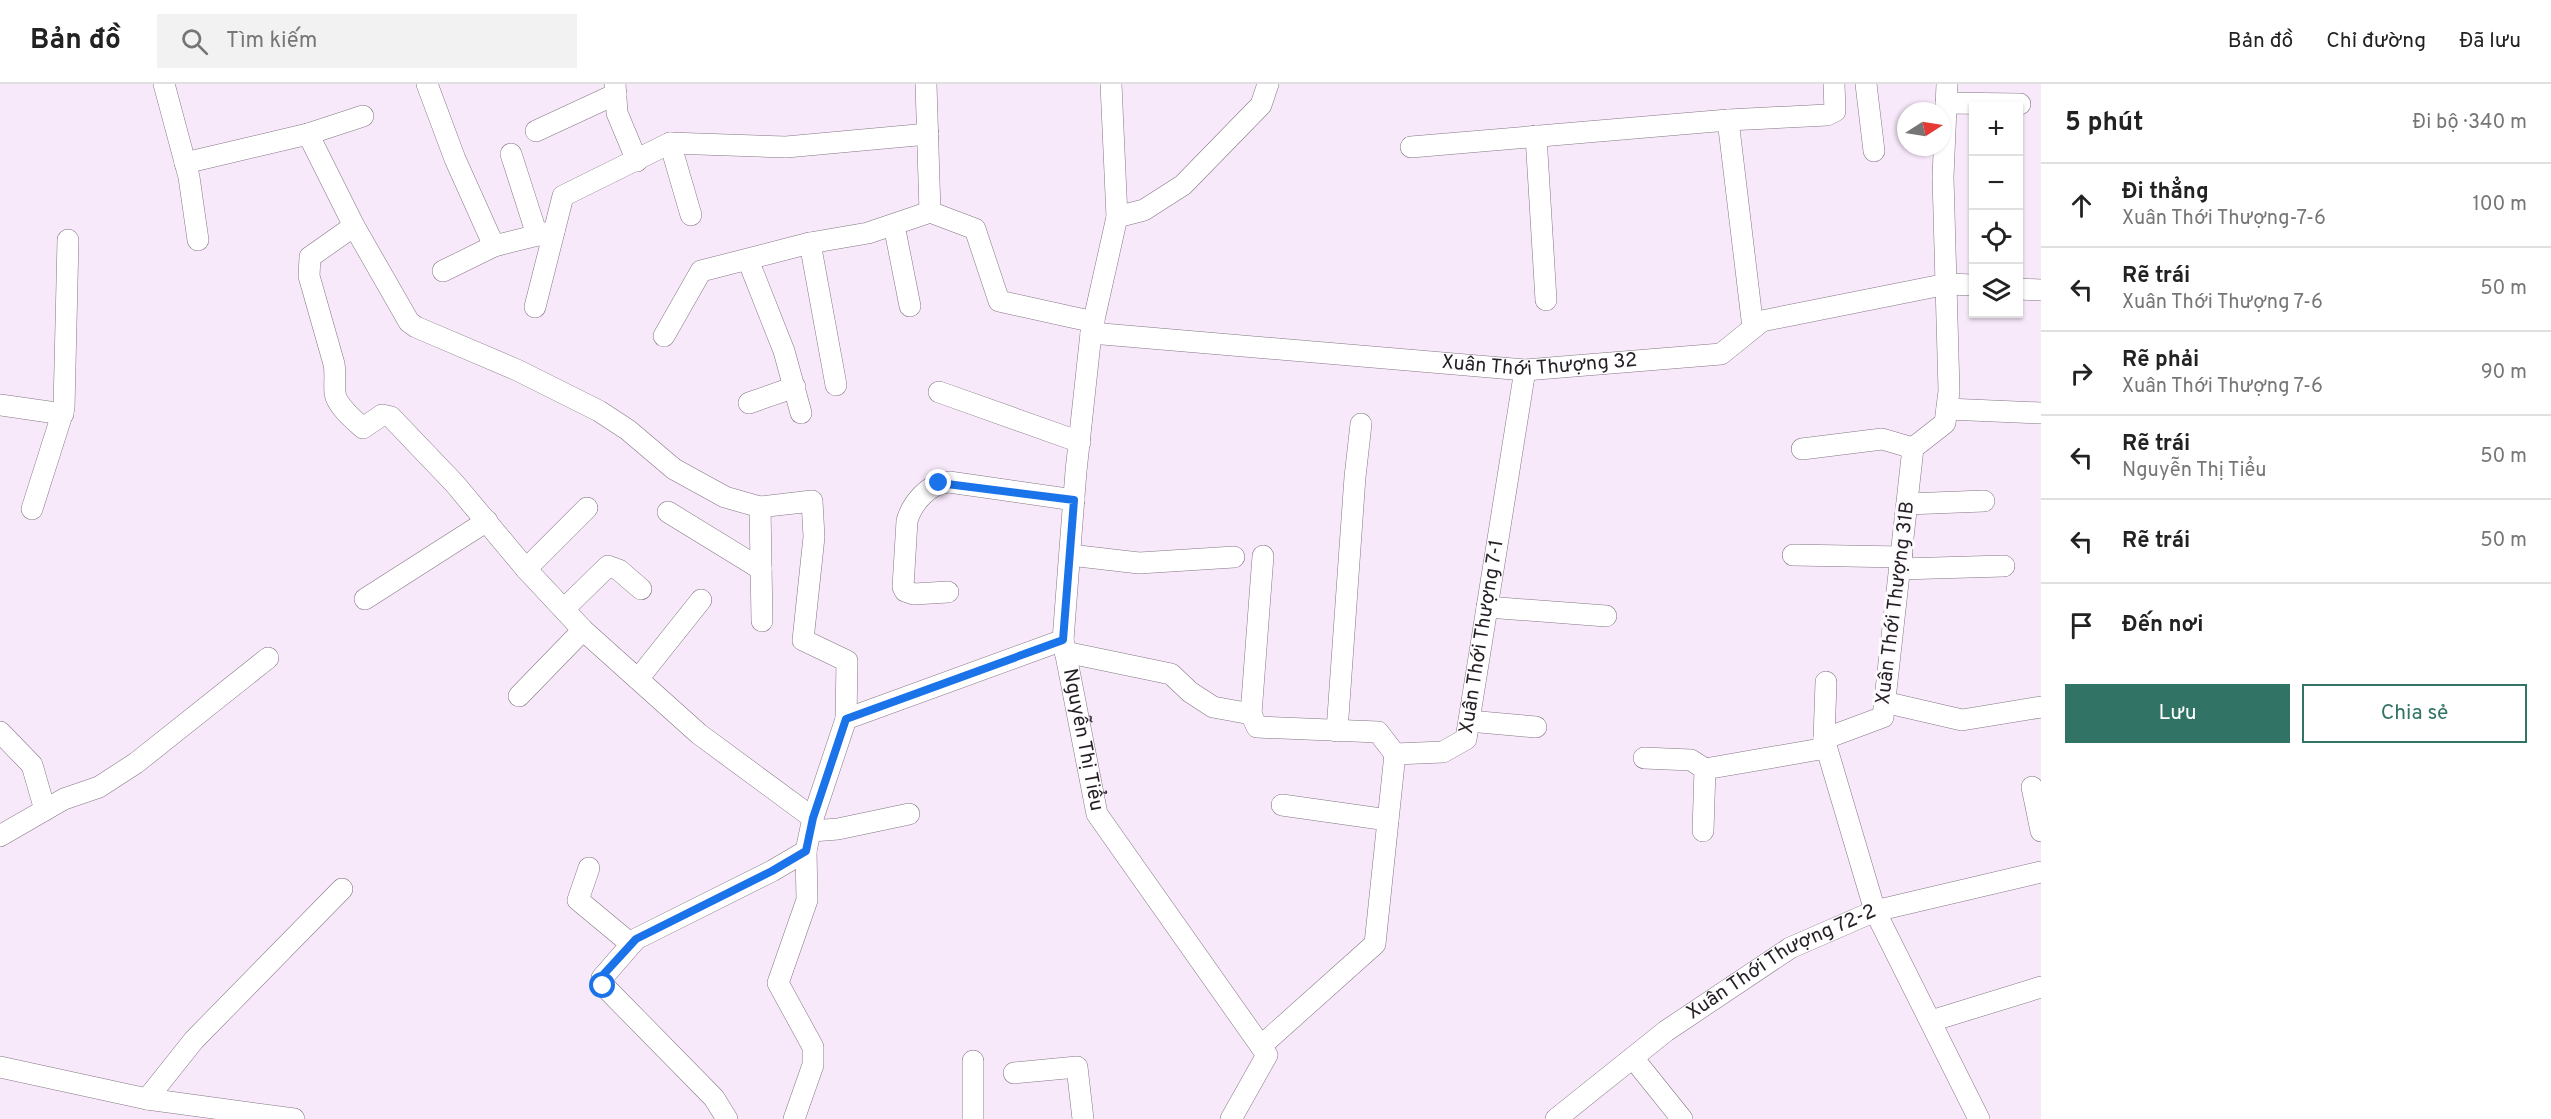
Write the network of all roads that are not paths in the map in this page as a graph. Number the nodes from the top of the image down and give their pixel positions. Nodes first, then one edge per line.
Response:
1 (164, 84) edge
2 (427, 84) edge
3 (926, 84) edge
4 (1111, 84) edge
5 (1268, 84) edge
6 (1834, 84) edge
7 (1866, 84) edge
8 (615, 89) edge
9 (1946, 93) edge
10 (2007, 102) edge
11 (363, 116) dead end
12 (1728, 120) junction
13 (536, 131) dead end
14 (308, 134) junction
15 (928, 134) junction
16 (1536, 136) junction
17 (670, 143) junction
18 (1411, 147) dead end
19 (1874, 151) dead end
20 (511, 154) dead end
21 (637, 161) junction
22 (185, 164) junction
23 (930, 212) junction
24 (691, 215) dead end
25 (1117, 217) junction
26 (894, 225) junction
27 (354, 226) junction
28 (545, 233) junction
29 (68, 240) dead end
30 (198, 240) dead end
31 (810, 243) junction
32 (494, 246) junction
33 (748, 260) junction
34 (443, 271) dead end
35 (1947, 284) junction
36 (1969, 285) edge
37 (2023, 289) edge
38 (2041, 290) edge
39 (1546, 300) dead end
40 (910, 306) dead end
41 (535, 307) dead end
42 (1093, 328) junction
43 (1754, 328) junction
44 (664, 336) dead end
45 (1525, 370) junction
46 (836, 385) dead end
47 (795, 387) junction
48 (939, 392) dead end
49 (749, 403) dead end
50 (0, 405) edge
51 (1947, 409) junction
52 (2041, 412) edge
53 (801, 413) dead end
54 (63, 414) junction
55 (1361, 424) dead end
56 (1080, 442) junction
57 (1913, 448) junction
58 (1802, 449) dead end
59 (1074, 500) junction
60 (1984, 501) dead end
61 (1907, 504) junction
62 (760, 507) junction
63 (587, 508) dead end
64 (32, 509) dead end
65 (668, 512) dead end
66 (487, 521) junction
67 (1070, 555) junction
68 (1793, 555) dead end
69 (1263, 556) dead end
70 (1234, 557) dead end
71 (1901, 563) junction
72 (2004, 566) dead end
73 (761, 568) junction
74 (526, 569) junction
75 (641, 589) dead end
76 (948, 592) dead end
77 (365, 599) dead end
78 (701, 600) dead end
79 (1487, 607) junction
80 (564, 609) junction
81 (1606, 616) dead end
82 (762, 621) dead end
83 (583, 630) junction
84 (1064, 646) junction
85 (268, 658) dead end
86 (638, 679) junction
87 (1826, 682) dead end
88 (519, 696) dead end
89 (1884, 702) junction
90 (2041, 706) edge
91 (1251, 714) junction
92 (846, 719) junction
93 (1469, 721) junction
94 (1536, 727) dead end
95 (1337, 730) junction
96 (0, 733) edge
97 (1825, 743) junction
98 (1395, 754) junction
99 (1644, 758) dead end
100 (1705, 769) junction
101 (2032, 787) dead end
102 (1282, 805) dead end
103 (45, 810) junction
104 (909, 814) dead end
105 (1388, 820) junction
106 (813, 824) junction
107 (1703, 831) dead end
108 (2041, 831) edge
109 (0, 836) edge
110 (806, 851) junction
111 (589, 868) dead end
112 (2041, 872) edge
113 (342, 889) dead end
114 (1875, 911) junction
115 (631, 944) junction
116 (2041, 987) edge
117 (1931, 1021) junction
118 (1261, 1046) junction
119 (1633, 1058) junction
120 (973, 1061) dead end
121 (0, 1067) edge
122 (1014, 1073) dead end
123 (147, 1099) junction
124 (294, 1119) edge
125 (727, 1119) edge
126 (794, 1119) edge
127 (973, 1119) edge
128 (1083, 1119) edge
129 (1231, 1119) edge
130 (1556, 1119) edge
131 (1682, 1119) edge
132 (1979, 1119) edge

1 - 22 street
2 - 32 street
3 - 15 street
4 - 25 street, Nguyễn Thị Tiểu
5 - 25 street
6 - 12 street
7 - 19 street
8 - 13 street
8 - 21 street
9 - 10 street
9 - 35 street
11 - 14 street
12 - 16 street
12 - 43 street
14 - 22 street
14 - 27 street
15 - 17 street
15 - 23 street
16 - 18 street
16 - 39 street
17 - 21 street
17 - 24 street
20 - 28 street
21 - 28 street
22 - 30 street
23 - 26 street
23 - 42 street, Xuân Thới Thượng 32
25 - 42 street, Nguyễn Thị Tiểu
26 - 31 street
26 - 40 street
27 - 62 street
27 - 66 street
28 - 32 street
28 - 41 street
29 - 54 street
31 - 33 street
31 - 46 street
32 - 34 street
33 - 44 street
33 - 47 street
35 - 36 street, Xuân Thới Thượng 32
35 - 43 street, Xuân Thới Thượng 32
35 - 51 street
37 - 38 street
42 - 45 street, Xuân Thới Thượng 32
42 - 56 street, Nguyễn Thị Tiểu
43 - 45 street, Xuân Thới Thượng 32
45 - 79 street, Xuân Thới Thượng 7-1
47 - 49 street
47 - 53 street
48 - 56 street
50 - 54 street
51 - 52 street
51 - 57 street
54 - 64 street
55 - 95 street
56 - 59 street, Nguyễn Thị Tiểu
57 - 58 street
57 - 61 street, Xuân Thới Thượng 31B
59 - 67 street, Nguyễn Thị Tiểu
59 - 76 street
60 - 61 street
61 - 71 street, Xuân Thới Thượng 31B
62 - 73 street
62 - 92 street
63 - 74 street
65 - 73 street
66 - 74 street
66 - 77 street
67 - 70 street
67 - 84 street, Nguyễn Thị Tiểu
68 - 71 street
69 - 91 street
71 - 72 street
71 - 89 street, Xuân Thới Thượng 31B
73 - 82 street
74 - 80 street
75 - 80 street
78 - 86 street
79 - 81 street
79 - 93 street, Xuân Thới Thượng 7-1
80 - 83 street
83 - 86 street
83 - 88 street
84 - 91 street
84 - 92 street
84 - 118 street, Nguyễn Thị Tiểu
85 - 103 street
86 - 106 street
87 - 97 street
89 - 90 street
89 - 97 street, Xuân Thới Thượng 31B
91 - 95 street
92 - 106 street
93 - 94 street
93 - 98 street, Xuân Thới Thượng 7-1
95 - 98 street
96 - 103 street
97 - 100 street
97 - 114 street
98 - 105 street
99 - 100 street
100 - 107 street
101 - 108 street
102 - 105 street
103 - 109 street
104 - 106 street
105 - 118 street
106 - 110 street
110 - 115 street
110 - 126 street
111 - 115 street
112 - 114 street, Xuân Thới Thượng 72-2
113 - 123 street
114 - 117 street
114 - 119 street, Xuân Thới Thượng 72-2
115 - 125 street
116 - 117 street
117 - 132 street
118 - 129 street
119 - 130 street, Xuân Thới Thượng 72-2
119 - 131 street
120 - 127 street
121 - 123 street
122 - 128 street
123 - 124 street

